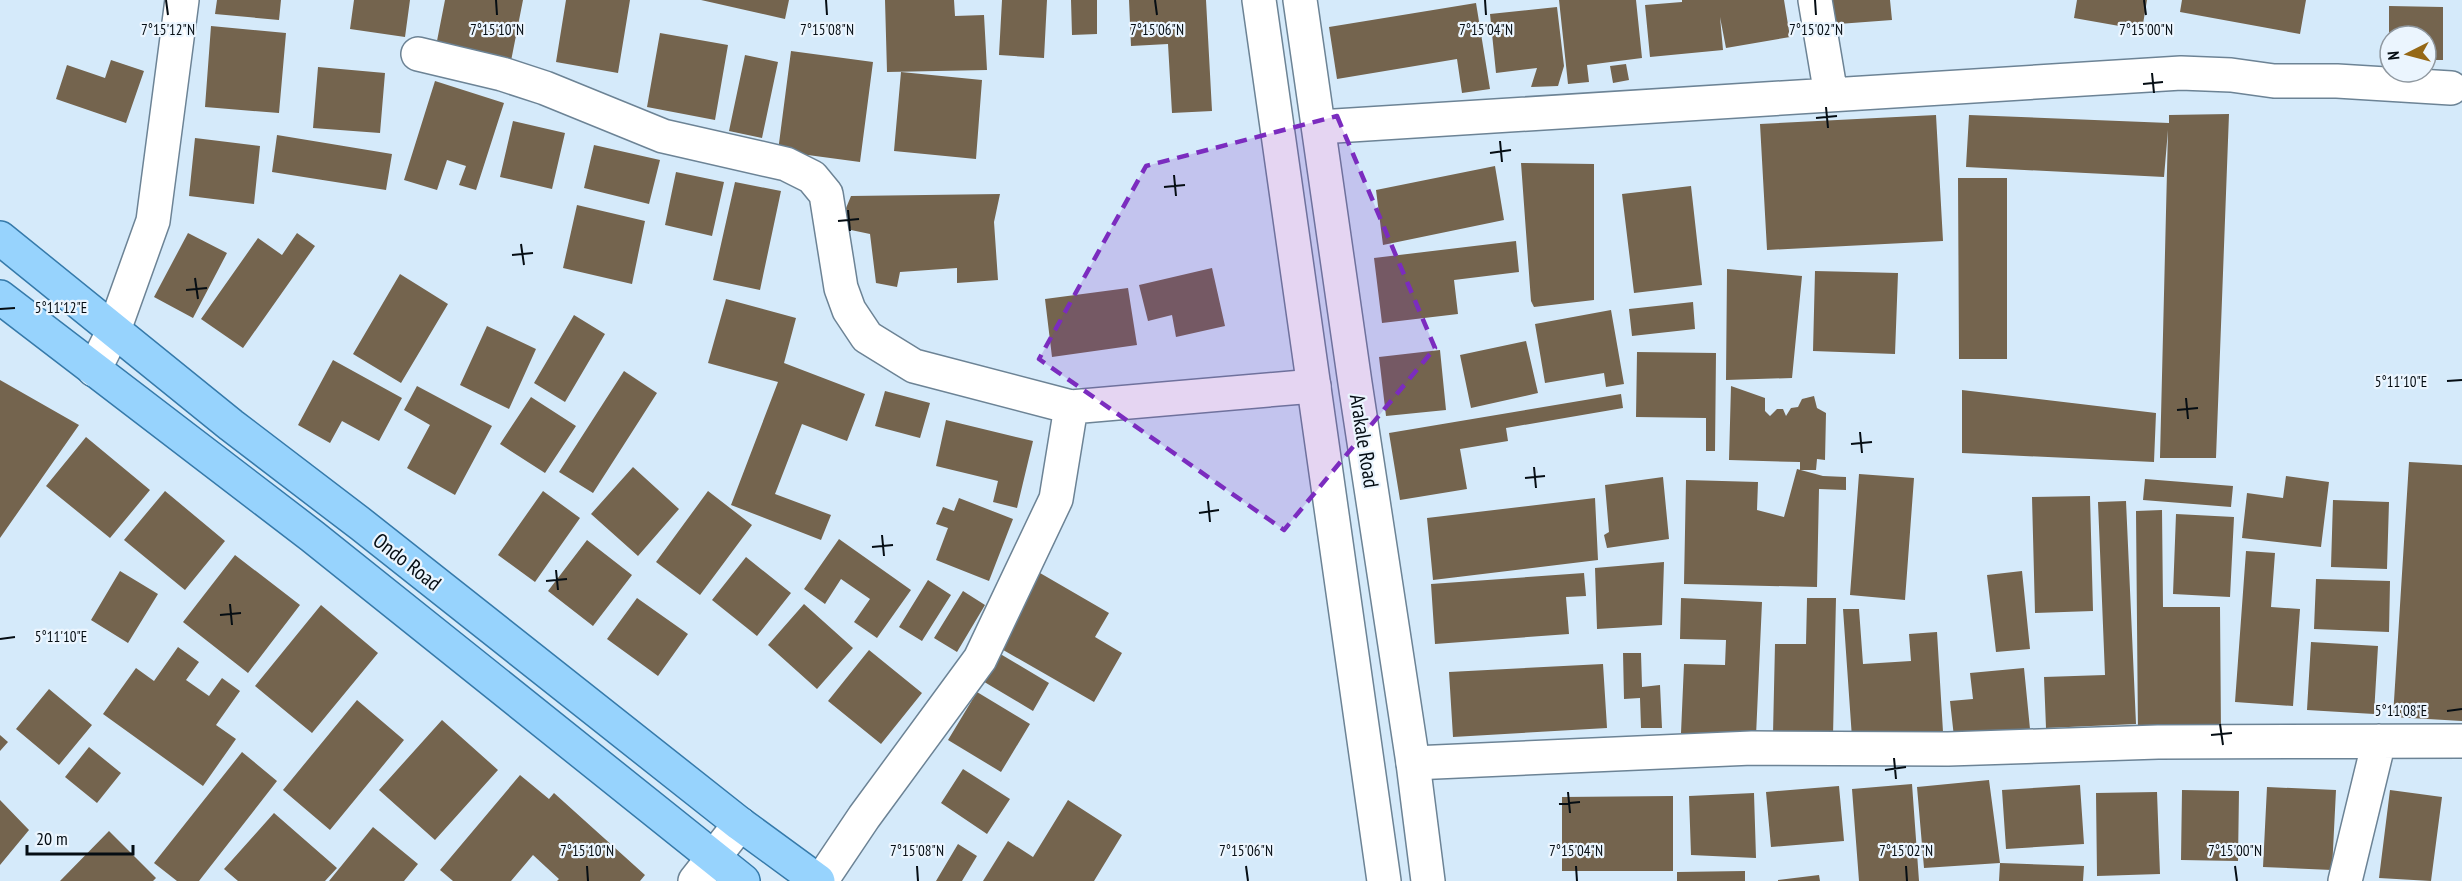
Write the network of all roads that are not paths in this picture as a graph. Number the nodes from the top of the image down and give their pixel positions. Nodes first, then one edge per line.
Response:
1 (182, 0) edge
2 (1259, 0) edge
3 (1300, 0) edge
4 (1815, 0) edge
5 (418, 54) dead end
6 (2451, 88) dead end
7 (1831, 95) junction
8 (1319, 127) junction
9 (0, 238) edge
10 (0, 297) edge
11 (114, 330) junction
12 (94, 370) junction
13 (1314, 386) junction
14 (1071, 408) junction
15 (2379, 741) junction
16 (2462, 741) edge
17 (1413, 763) junction
18 (740, 824) junction
19 (704, 869) edge
20 (743, 881) edge
21 (819, 881) edge
22 (1384, 881) edge
23 (1428, 881) edge
24 (2345, 881) edge

1 - 11 street
2 - 13 street, Arakale Road
3 - 8 street, Arakale Road
4 - 7 street
5 - 14 street
6 - 7 street
7 - 8 street
8 - 17 street, Arakale Road
9 - 11 main road, Ondo Road
10 - 12 main road, Ondo Road
11 - 12 street
11 - 18 main road, Ondo Road
12 - 19 main road, Ondo Road
13 - 14 street
13 - 22 street, Arakale Road
14 - 21 street
15 - 16 street
15 - 17 street
15 - 24 street
17 - 23 street, Arakale Road
18 - 19 street
18 - 21 main road, Ondo Road
19 - 20 main road, Ondo Road

